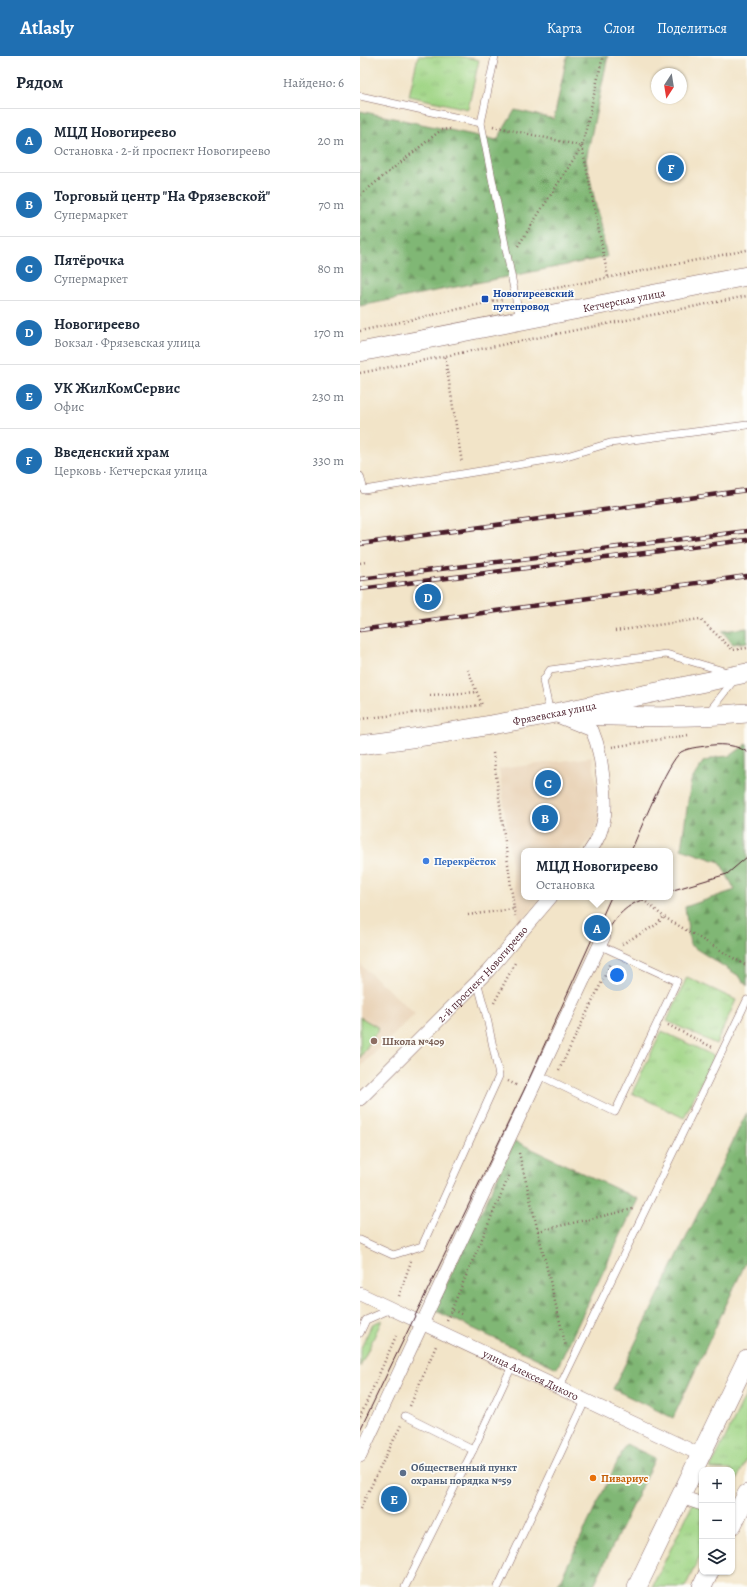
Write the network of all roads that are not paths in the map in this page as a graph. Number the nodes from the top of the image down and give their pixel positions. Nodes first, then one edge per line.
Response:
1 (496, 56) edge
2 (360, 96) edge
3 (481, 123) junction
4 (747, 276) edge
5 (520, 320) junction
6 (360, 352) edge
7 (747, 425) edge
8 (360, 476) edge
9 (742, 674) edge
10 (747, 712) edge
11 (550, 713) junction
12 (705, 716) junction
13 (360, 745) edge
14 (592, 848) edge
15 (548, 900) edge
16 (601, 940) joint
17 (476, 981) junction
18 (747, 1000) edge
19 (539, 1075) junction
20 (360, 1098) edge
21 (360, 1240) edge
22 (360, 1294) edge
23 (395, 1305) junction
24 (421, 1323) junction
25 (360, 1333) edge
26 (747, 1359) edge
27 (512, 1366) junction
28 (559, 1388) junction
29 (585, 1400) junction
30 (405, 1416) road end
31 (473, 1450) junction
32 (701, 1455) junction
33 (360, 1456) edge
34 (747, 1494) edge
35 (680, 1497) junction
36 (699, 1503) edge
37 (735, 1519) edge
38 (708, 1575) edge
39 (405, 1587) edge
40 (498, 1587) edge
41 (637, 1587) edge
42 (702, 1587) edge

1 - 3 lane
2 - 3 lane
3 - 5 lane
4 - 5 main road, Кетчерская улица
5 - 6 main road, Кетчерская улица
7 - 8 lane
9 - 11 main road, Фрязевская улица
9 - 11 lane
9 - 12 lane
10 - 12 main road
11 - 12 main road
11 - 13 main road, Фрязевская улица
11 - 14 street
15 - 17 street, 2-й проспект Новогиреево
16 - 19 street
16 - 19 lane
17 - 20 street, 2-й проспект Новогиреево
17 - 21 lane
18 - 28 lane
19 - 24 street
22 - 23 street, улица Алексея Дикого
23 - 24 street, улица Алексея Дикого
23 - 25 lane
24 - 27 street, улица Алексея Дикого
24 - 33 street
26 - 32 main road
27 - 28 street, улица Алексея Дикого
27 - 31 lane
28 - 29 street, улица Алексея Дикого
29 - 32 street, улица Алексея Дикого
29 - 40 lane
30 - 31 lane
31 - 39 lane
32 - 35 main road
34 - 37 main road
35 - 36 street
35 - 41 main road
38 - 42 main road

